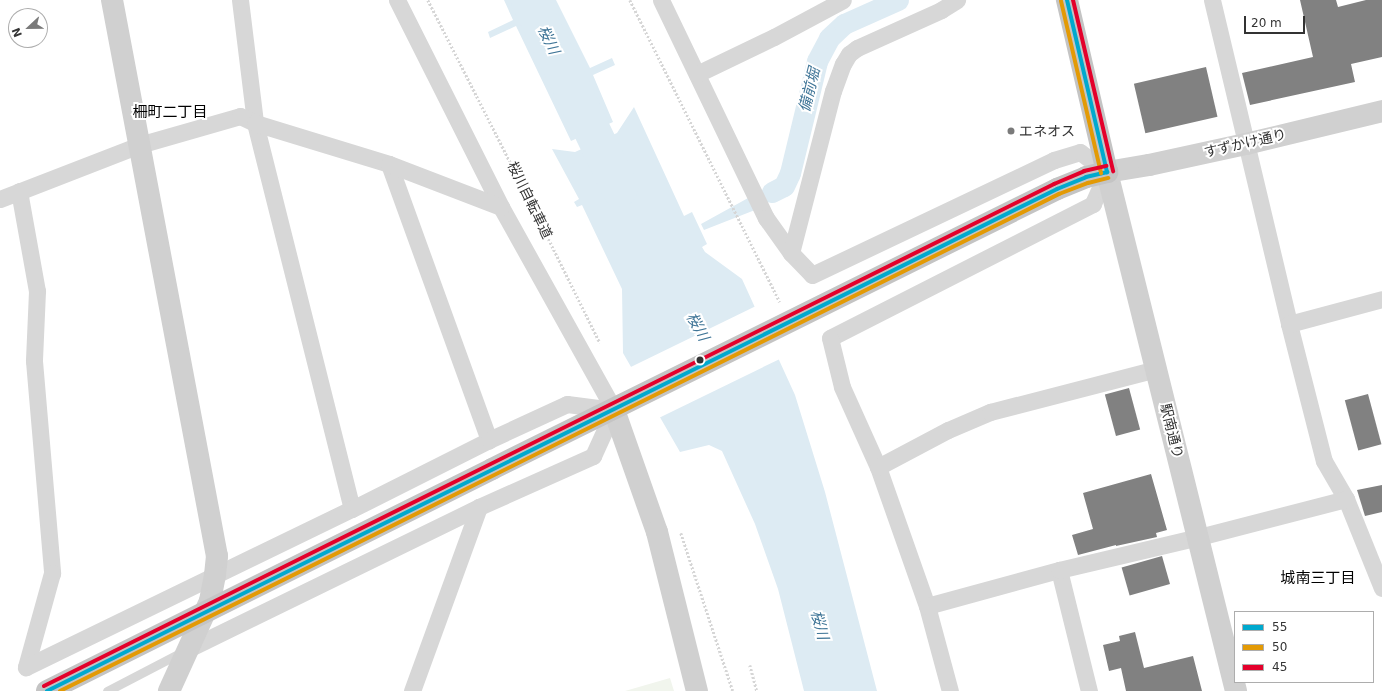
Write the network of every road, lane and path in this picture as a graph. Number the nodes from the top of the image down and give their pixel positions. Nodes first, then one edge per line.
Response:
1 (112, 0) edge
2 (240, 0) edge
3 (397, 0) edge
4 (428, 0) edge
5 (630, 0) edge
6 (661, 0) edge
7 (843, 0) edge
8 (957, 0) edge
9 (1067, 0) edge
10 (1212, 0) edge
11 (697, 74) junction
12 (1382, 111) edge
13 (255, 123) junction
14 (1246, 144) junction
15 (139, 145) junction
16 (389, 164) junction
17 (1107, 172) junction
18 (19, 191) junction
19 (0, 199) edge
20 (501, 207) junction
21 (791, 253) junction
22 (1382, 299) edge
23 (784, 324) junction
24 (1289, 324) junction
25 (603, 349) dead end
26 (1156, 369) junction
27 (614, 410) junction
28 (489, 440) junction
29 (878, 467) junction
30 (1346, 499) junction
31 (479, 507) junction
32 (352, 509) junction
33 (1199, 537) junction
34 (1059, 570) junction
35 (215, 575) junction
36 (1382, 588) edge
37 (927, 606) junction
38 (188, 649) junction
39 (750, 665) dead end
40 (1234, 683) edge
41 (47, 691) edge
42 (107, 691) edge
43 (169, 691) edge
44 (412, 691) edge
45 (698, 691) edge
46 (757, 691) edge
47 (950, 691) edge
48 (1089, 691) edge

1 - 15 street
2 - 13 street
3 - 20 street
4 - 25 path, 桜川自転車道
5 - 23 path
6 - 11 street
7 - 11 street
8 - 21 street
9 - 17 highway
10 - 14 street
11 - 21 street
12 - 14 street, すずかけ通り
13 - 15 street
13 - 16 street
13 - 32 street
14 - 17 street, すずかけ通り
14 - 24 street
15 - 18 street
15 - 35 street
16 - 20 street
16 - 28 street
17 - 21 street
17 - 23 highway
17 - 26 street, 駅南通り
17 - 29 street
18 - 19 street
18 - 35 street
20 - 27 street
22 - 24 street
23 - 27 highway
24 - 30 street
26 - 29 street
26 - 33 street, 駅南通り
27 - 28 street
27 - 31 street
27 - 41 highway, bridge
27 - 45 street
28 - 32 street
29 - 37 street
30 - 33 street
30 - 36 street
31 - 38 street
31 - 44 street
32 - 35 street
33 - 34 street
33 - 40 street, 駅南通り
34 - 37 street
34 - 48 street
35 - 38 street
37 - 47 street
38 - 42 lane
38 - 43 street
39 - 46 path

